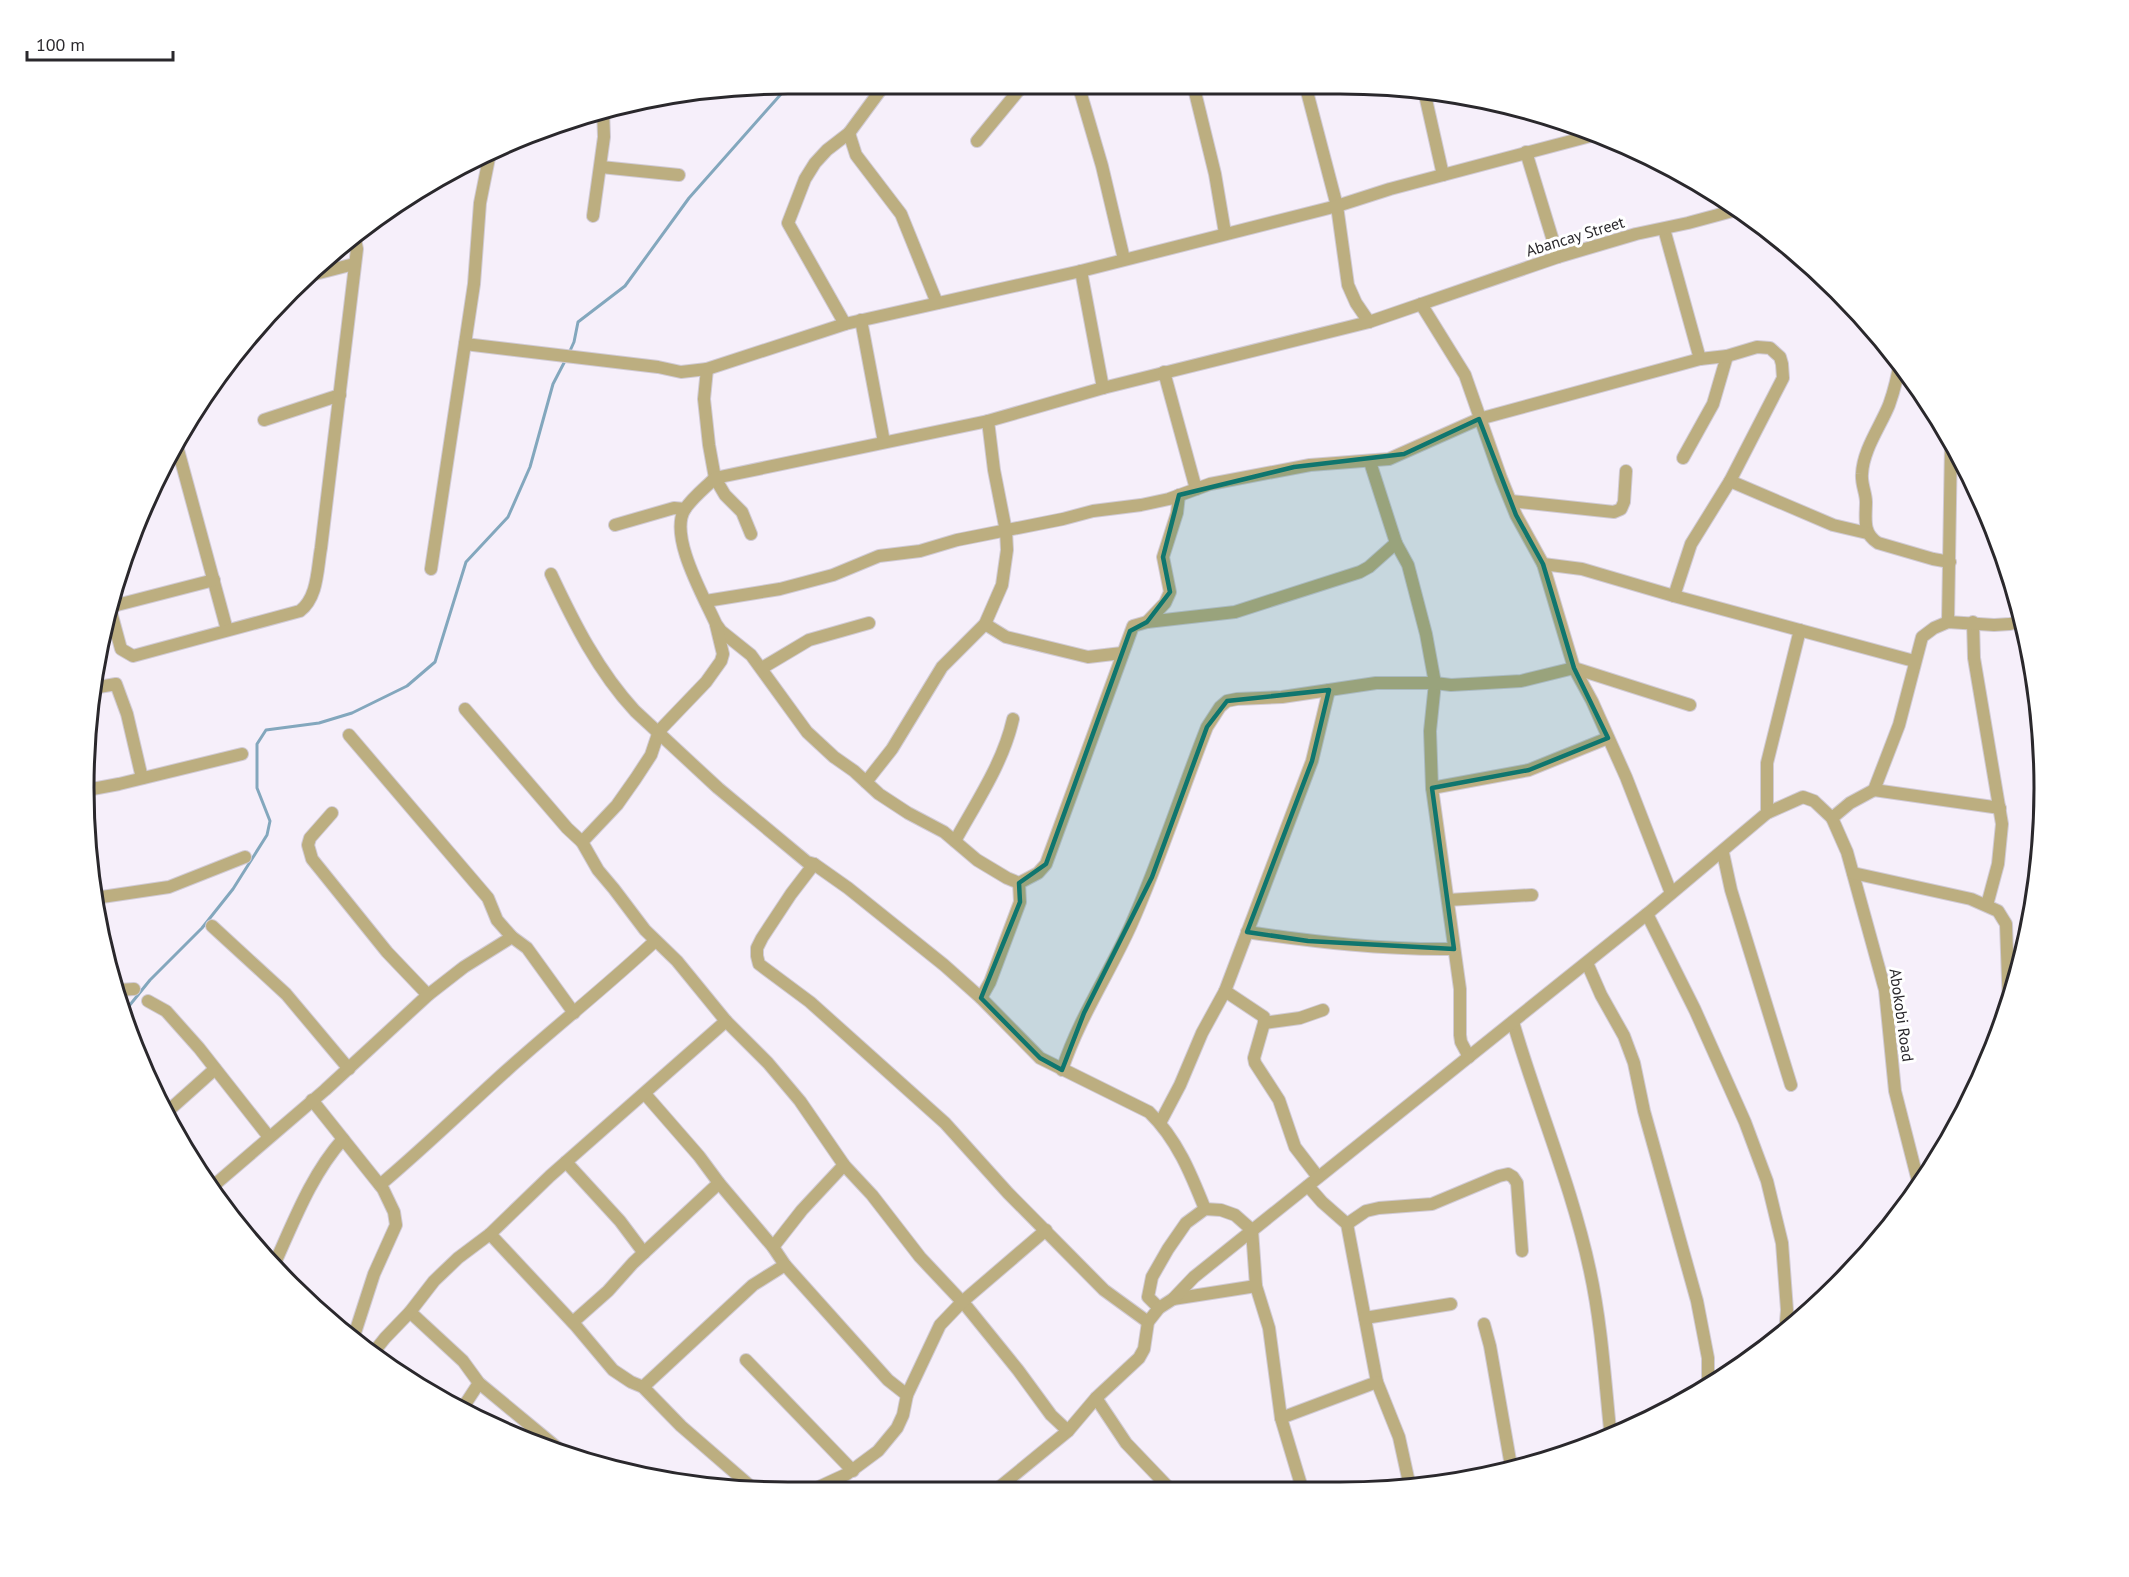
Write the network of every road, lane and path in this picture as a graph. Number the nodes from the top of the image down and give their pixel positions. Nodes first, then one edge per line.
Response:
1 (878, 94) edge
2 (1016, 94) edge
3 (1081, 94) edge
4 (1195, 94) edge
5 (1308, 94) edge
6 (1426, 100) edge
7 (603, 120) edge
8 (849, 133) junction
9 (1582, 138) edge
10 (977, 141) dead end
11 (1526, 152) junction
12 (488, 163) edge
13 (601, 167) junction
14 (679, 175) dead end
15 (1443, 175) junction
16 (1337, 206) junction
17 (1728, 212) edge
18 (593, 216) dead end
19 (1664, 229) junction
20 (1225, 233) junction
21 (356, 246) edge
22 (1558, 257) junction
23 (1124, 259) junction
24 (354, 264) junction
25 (327, 271) edge
26 (1081, 271) junction
27 (937, 303) junction
28 (1422, 304) junction
29 (861, 320) junction
30 (1369, 322) junction
31 (845, 324) junction
32 (465, 344) junction
33 (1727, 356) junction
34 (1700, 359) junction
35 (706, 369) junction
36 (1164, 372) junction
37 (1897, 374) edge
38 (1103, 388) junction
39 (340, 395) junction
40 (1479, 419) junction
41 (264, 420) dead end
42 (988, 421) junction
43 (884, 442) junction
44 (180, 455) edge
45 (1683, 458) dead end
46 (1951, 459) edge
47 (1370, 462) junction
48 (1626, 471) dead end
49 (715, 478) junction
50 (1730, 481) junction
51 (1197, 489) junction
52 (1179, 495) junction
53 (1510, 501) junction
54 (685, 508) junction
55 (615, 525) dead end
56 (1006, 531) junction
57 (751, 534) dead end
58 (1869, 536) junction
59 (1396, 543) junction
60 (1950, 562) junction
61 (1543, 564) junction
62 (431, 569) dead end
63 (551, 574) dead end
64 (214, 580) junction
65 (1674, 596) junction
66 (706, 601) junction
67 (119, 604) edge
68 (1147, 622) junction
69 (1948, 622) junction
70 (1973, 622) junction
71 (2014, 622) edge
72 (869, 623) dead end
73 (716, 624) junction
74 (986, 624) junction
75 (114, 625) edge
76 (227, 630) junction
77 (1800, 630) junction
78 (1122, 653) junction
79 (1914, 661) junction
80 (762, 668) junction
81 (1574, 668) junction
82 (1435, 683) junction
83 (102, 686) edge
84 (1329, 690) junction
85 (1690, 705) dead end
86 (465, 709) dead end
87 (1013, 719) dead end
88 (659, 731) junction
89 (349, 735) dead end
90 (1608, 738) junction
91 (242, 754) dead end
92 (142, 778) junction
93 (866, 782) junction
94 (94, 788) edge
95 (1432, 788) junction
96 (1874, 790) junction
97 (2000, 808) junction
98 (332, 813) dead end
99 (1767, 813) junction
100 (1832, 818) junction
101 (955, 841) junction
102 (582, 842) junction
103 (1723, 853) junction
104 (245, 857) dead end
105 (814, 864) junction
106 (1853, 873) junction
107 (1019, 883) junction
108 (1671, 893) junction
109 (1532, 895) dead end
110 (103, 897) edge
111 (1448, 900) junction
112 (1987, 904) junction
113 (1647, 914) junction
114 (212, 926) dead end
115 (1247, 932) junction
116 (512, 937) junction
117 (655, 941) junction
118 (1454, 949) junction
119 (1587, 963) junction
120 (2008, 978) edge
121 (134, 989) dead end
122 (124, 990) edge
123 (1225, 991) junction
124 (428, 995) junction
125 (981, 998) junction
126 (148, 1001) dead end
127 (1323, 1010) dead end
128 (574, 1013) junction
129 (726, 1021) junction
130 (1513, 1022) junction
131 (1264, 1023) junction
132 (1469, 1057) junction
133 (215, 1069) junction
134 (348, 1069) junction
135 (1062, 1070) junction
136 (1791, 1085) dead end
137 (645, 1094) junction
138 (312, 1100) junction
139 (172, 1107) edge
140 (1160, 1123) junction
141 (269, 1137) junction
142 (343, 1139) junction
143 (566, 1162) junction
144 (844, 1165) junction
145 (1917, 1176) edge
146 (1318, 1177) junction
147 (217, 1182) edge
148 (719, 1183) junction
149 (380, 1185) junction
150 (1308, 1186) junction
151 (1205, 1209) junction
152 (1347, 1224) junction
153 (1046, 1230) junction
154 (1252, 1230) junction
155 (490, 1234) junction
156 (772, 1247) junction
157 (1522, 1251) dead end
158 (644, 1253) junction
159 (278, 1257) edge
160 (784, 1265) junction
161 (1256, 1286) junction
162 (1173, 1299) junction
163 (962, 1302) junction
164 (1451, 1304) dead end
165 (1160, 1308) junction
166 (410, 1312) junction
167 (1365, 1318) junction
168 (1786, 1320) edge
169 (573, 1322) junction
170 (1148, 1322) junction
171 (1484, 1324) dead end
172 (357, 1331) edge
173 (377, 1347) edge
174 (746, 1360) dead end
175 (1708, 1377) edge
176 (1377, 1382) junction
177 (479, 1383) junction
178 (644, 1387) junction
179 (907, 1395) junction
180 (1096, 1398) junction
181 (466, 1403) edge
182 (1281, 1418) junction
183 (1610, 1428) edge
184 (1068, 1431) junction
185 (547, 1439) edge
186 (1510, 1461) edge
187 (853, 1471) junction
188 (1408, 1479) edge
189 (744, 1481) edge
190 (829, 1482) edge
191 (1006, 1482) edge
192 (1162, 1482) edge
193 (1300, 1482) edge

1 - 8 street
2 - 10 street
3 - 23 street
4 - 20 street
5 - 16 street
6 - 15 street
7 - 13 street
8 - 27 street
8 - 31 street
9 - 11 street
11 - 15 street
11 - 22 street
12 - 32 street
13 - 14 street
13 - 18 street
15 - 16 street
16 - 20 street
16 - 30 street
17 - 19 street, Abancay Street
19 - 22 street, Abancay Street
19 - 34 street
20 - 23 street
21 - 24 street
22 - 28 street, Abancay Street
23 - 26 street
24 - 25 street
24 - 39 street
26 - 27 street
26 - 38 street
27 - 29 street
28 - 30 street, Abancay Street
28 - 40 street
29 - 31 street
29 - 43 street
30 - 36 street, Abancay Street
31 - 35 street
32 - 35 street
32 - 62 street
33 - 34 street
33 - 45 street
33 - 50 street
34 - 40 street
35 - 49 street
36 - 38 street, Abancay Street
36 - 51 street
37 - 58 street
38 - 42 street, Abancay Street
39 - 41 street
39 - 76 street
40 - 47 street
40 - 53 street
42 - 43 street, Abancay Street
42 - 56 street
43 - 49 street, Abancay Street
44 - 64 street
46 - 60 street
47 - 51 street
47 - 59 street
48 - 53 street
49 - 54 street
49 - 57 street
50 - 58 street
50 - 65 street
51 - 52 street
52 - 56 street
52 - 68 street
53 - 61 street
54 - 55 street
54 - 66 street
56 - 66 street
56 - 74 street
58 - 60 street
59 - 68 street
59 - 82 street
60 - 69 street
61 - 65 street
61 - 81 street
63 - 88 street
64 - 67 street
64 - 76 street
65 - 77 street
66 - 73 street
68 - 78 street
69 - 70 street
69 - 79 street
70 - 71 street
70 - 97 street
72 - 80 street
73 - 80 street
73 - 88 street
74 - 78 street
74 - 93 street
75 - 76 street
77 - 79 street
77 - 99 street
78 - 107 street
79 - 96 street
80 - 93 street
81 - 82 street
81 - 85 street
81 - 90 street
82 - 84 street
82 - 95 street
83 - 92 street
84 - 115 street
84 - 135 street
86 - 102 street
87 - 101 street
88 - 102 street
88 - 105 street
89 - 116 street
90 - 95 street
90 - 108 street
91 - 92 street
92 - 94 street
93 - 101 street
95 - 111 street
96 - 97 street
96 - 100 street
97 - 112 street
98 - 124 street
99 - 100 street
99 - 103 street
100 - 106 street, Abokobi Road
101 - 107 street
102 - 117 street
103 - 108 street
103 - 136 street
104 - 110 street
105 - 125 street
105 - 153 street
106 - 112 street
106 - 145 street, Abokobi Road
107 - 125 street
108 - 113 street
109 - 111 street
111 - 118 street
112 - 120 street
113 - 119 street
113 - 168 street
114 - 134 street
115 - 118 street
115 - 123 street
116 - 124 street
116 - 128 street
117 - 128 street
117 - 129 street
118 - 132 street
119 - 130 street
119 - 175 street
121 - 122 street
123 - 131 street
123 - 140 street
124 - 134 street
125 - 135 street
126 - 133 street
127 - 131 street
128 - 149 street
129 - 137 street
129 - 144 street
130 - 132 street
130 - 183 street
131 - 146 street
132 - 146 street
133 - 139 street
133 - 141 street
134 - 138 street
135 - 140 street
137 - 143 street
137 - 148 street
138 - 141 street
138 - 142 street
140 - 151 street
141 - 147 street
142 - 149 street
142 - 159 street
143 - 155 street
143 - 158 street
144 - 156 street
144 - 163 street
146 - 150 street
148 - 156 street
148 - 158 street
149 - 172 street
150 - 152 street
150 - 154 street
151 - 154 street
151 - 165 street
152 - 157 street
152 - 167 street
153 - 163 street
153 - 170 street
154 - 161 street
154 - 162 street
155 - 166 street
155 - 169 street
156 - 160 street
158 - 169 street
160 - 178 street
160 - 179 street
161 - 162 street
161 - 182 street
162 - 165 street
163 - 179 street
163 - 184 street
164 - 167 street
165 - 170 street
166 - 173 street
166 - 177 street
167 - 176 street
169 - 178 street
170 - 180 street
171 - 186 street
174 - 187 street
176 - 182 street
176 - 188 street
177 - 181 street
177 - 185 street
178 - 189 street
179 - 187 street
180 - 184 street
180 - 192 street
182 - 193 street
184 - 191 street
187 - 190 street

